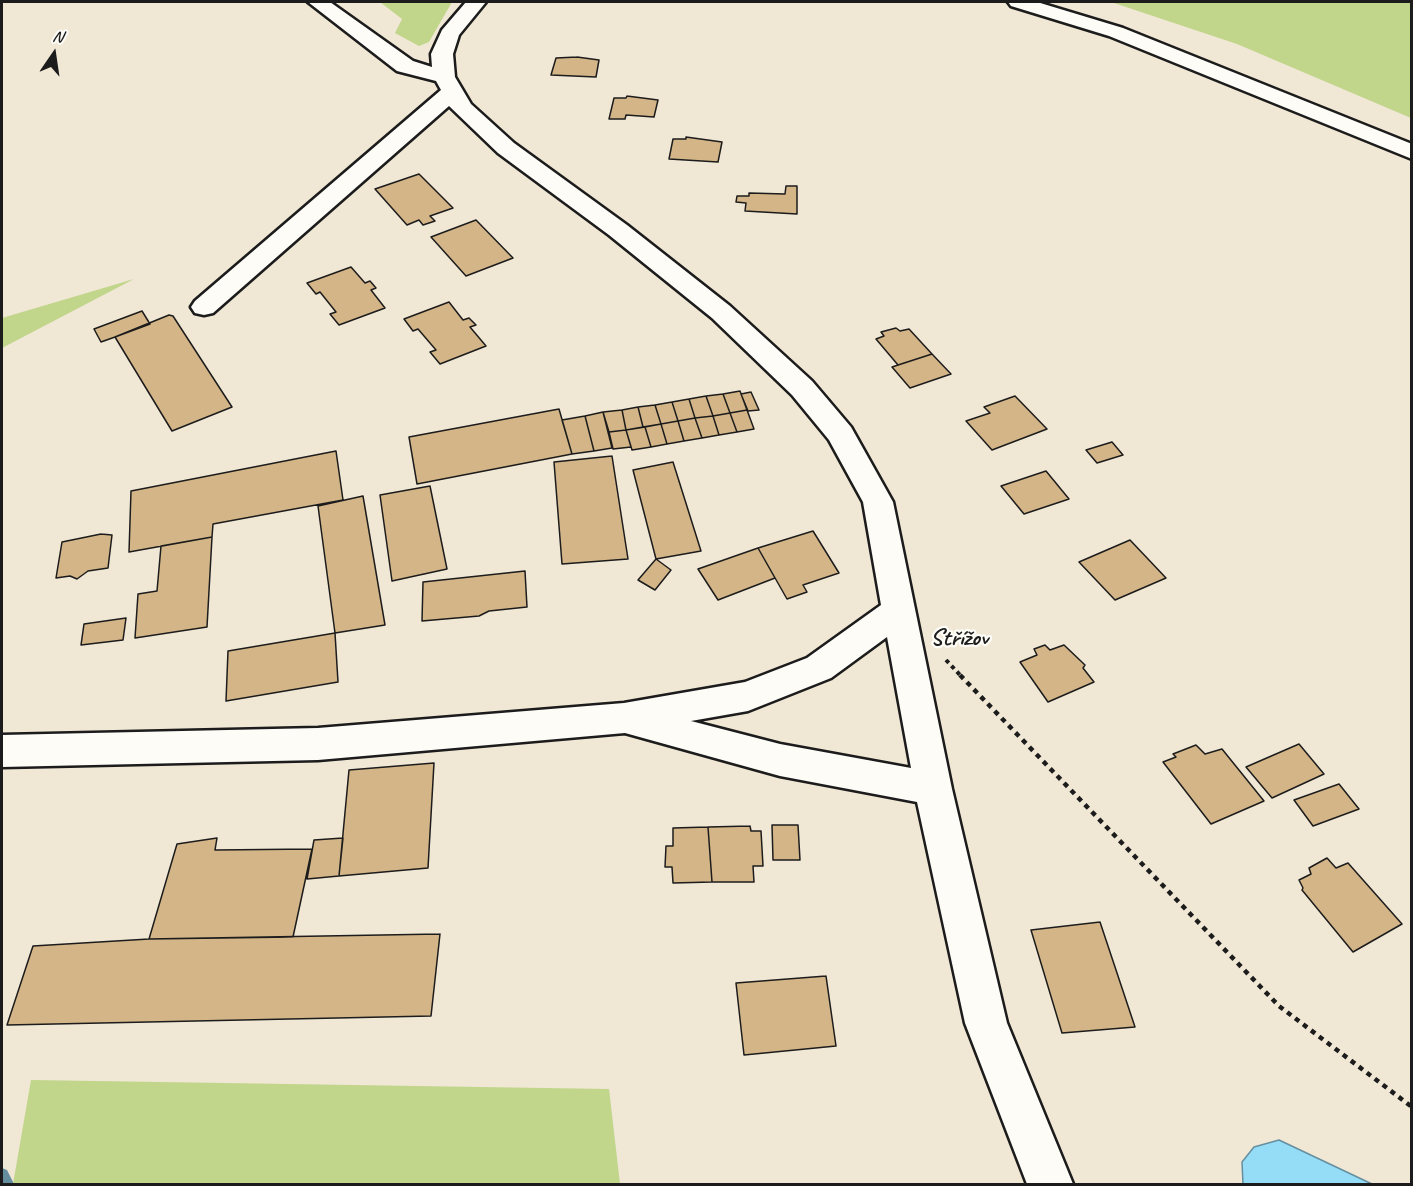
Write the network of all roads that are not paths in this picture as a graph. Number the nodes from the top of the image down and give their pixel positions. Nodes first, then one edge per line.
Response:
1 (318, 2) edge
2 (476, 2) edge
3 (1018, 2) edge
4 (448, 84) junction
5 (1412, 152) edge
6 (204, 307) dead end
7 (898, 610) junction
8 (624, 718) junction
9 (2, 751) edge
10 (933, 789) junction
11 (1050, 1185) edge

1 - 4 street
2 - 4 street
3 - 5 street
4 - 6 street
4 - 7 street
7 - 8 street
7 - 10 street
8 - 9 street
8 - 10 street
10 - 11 street

